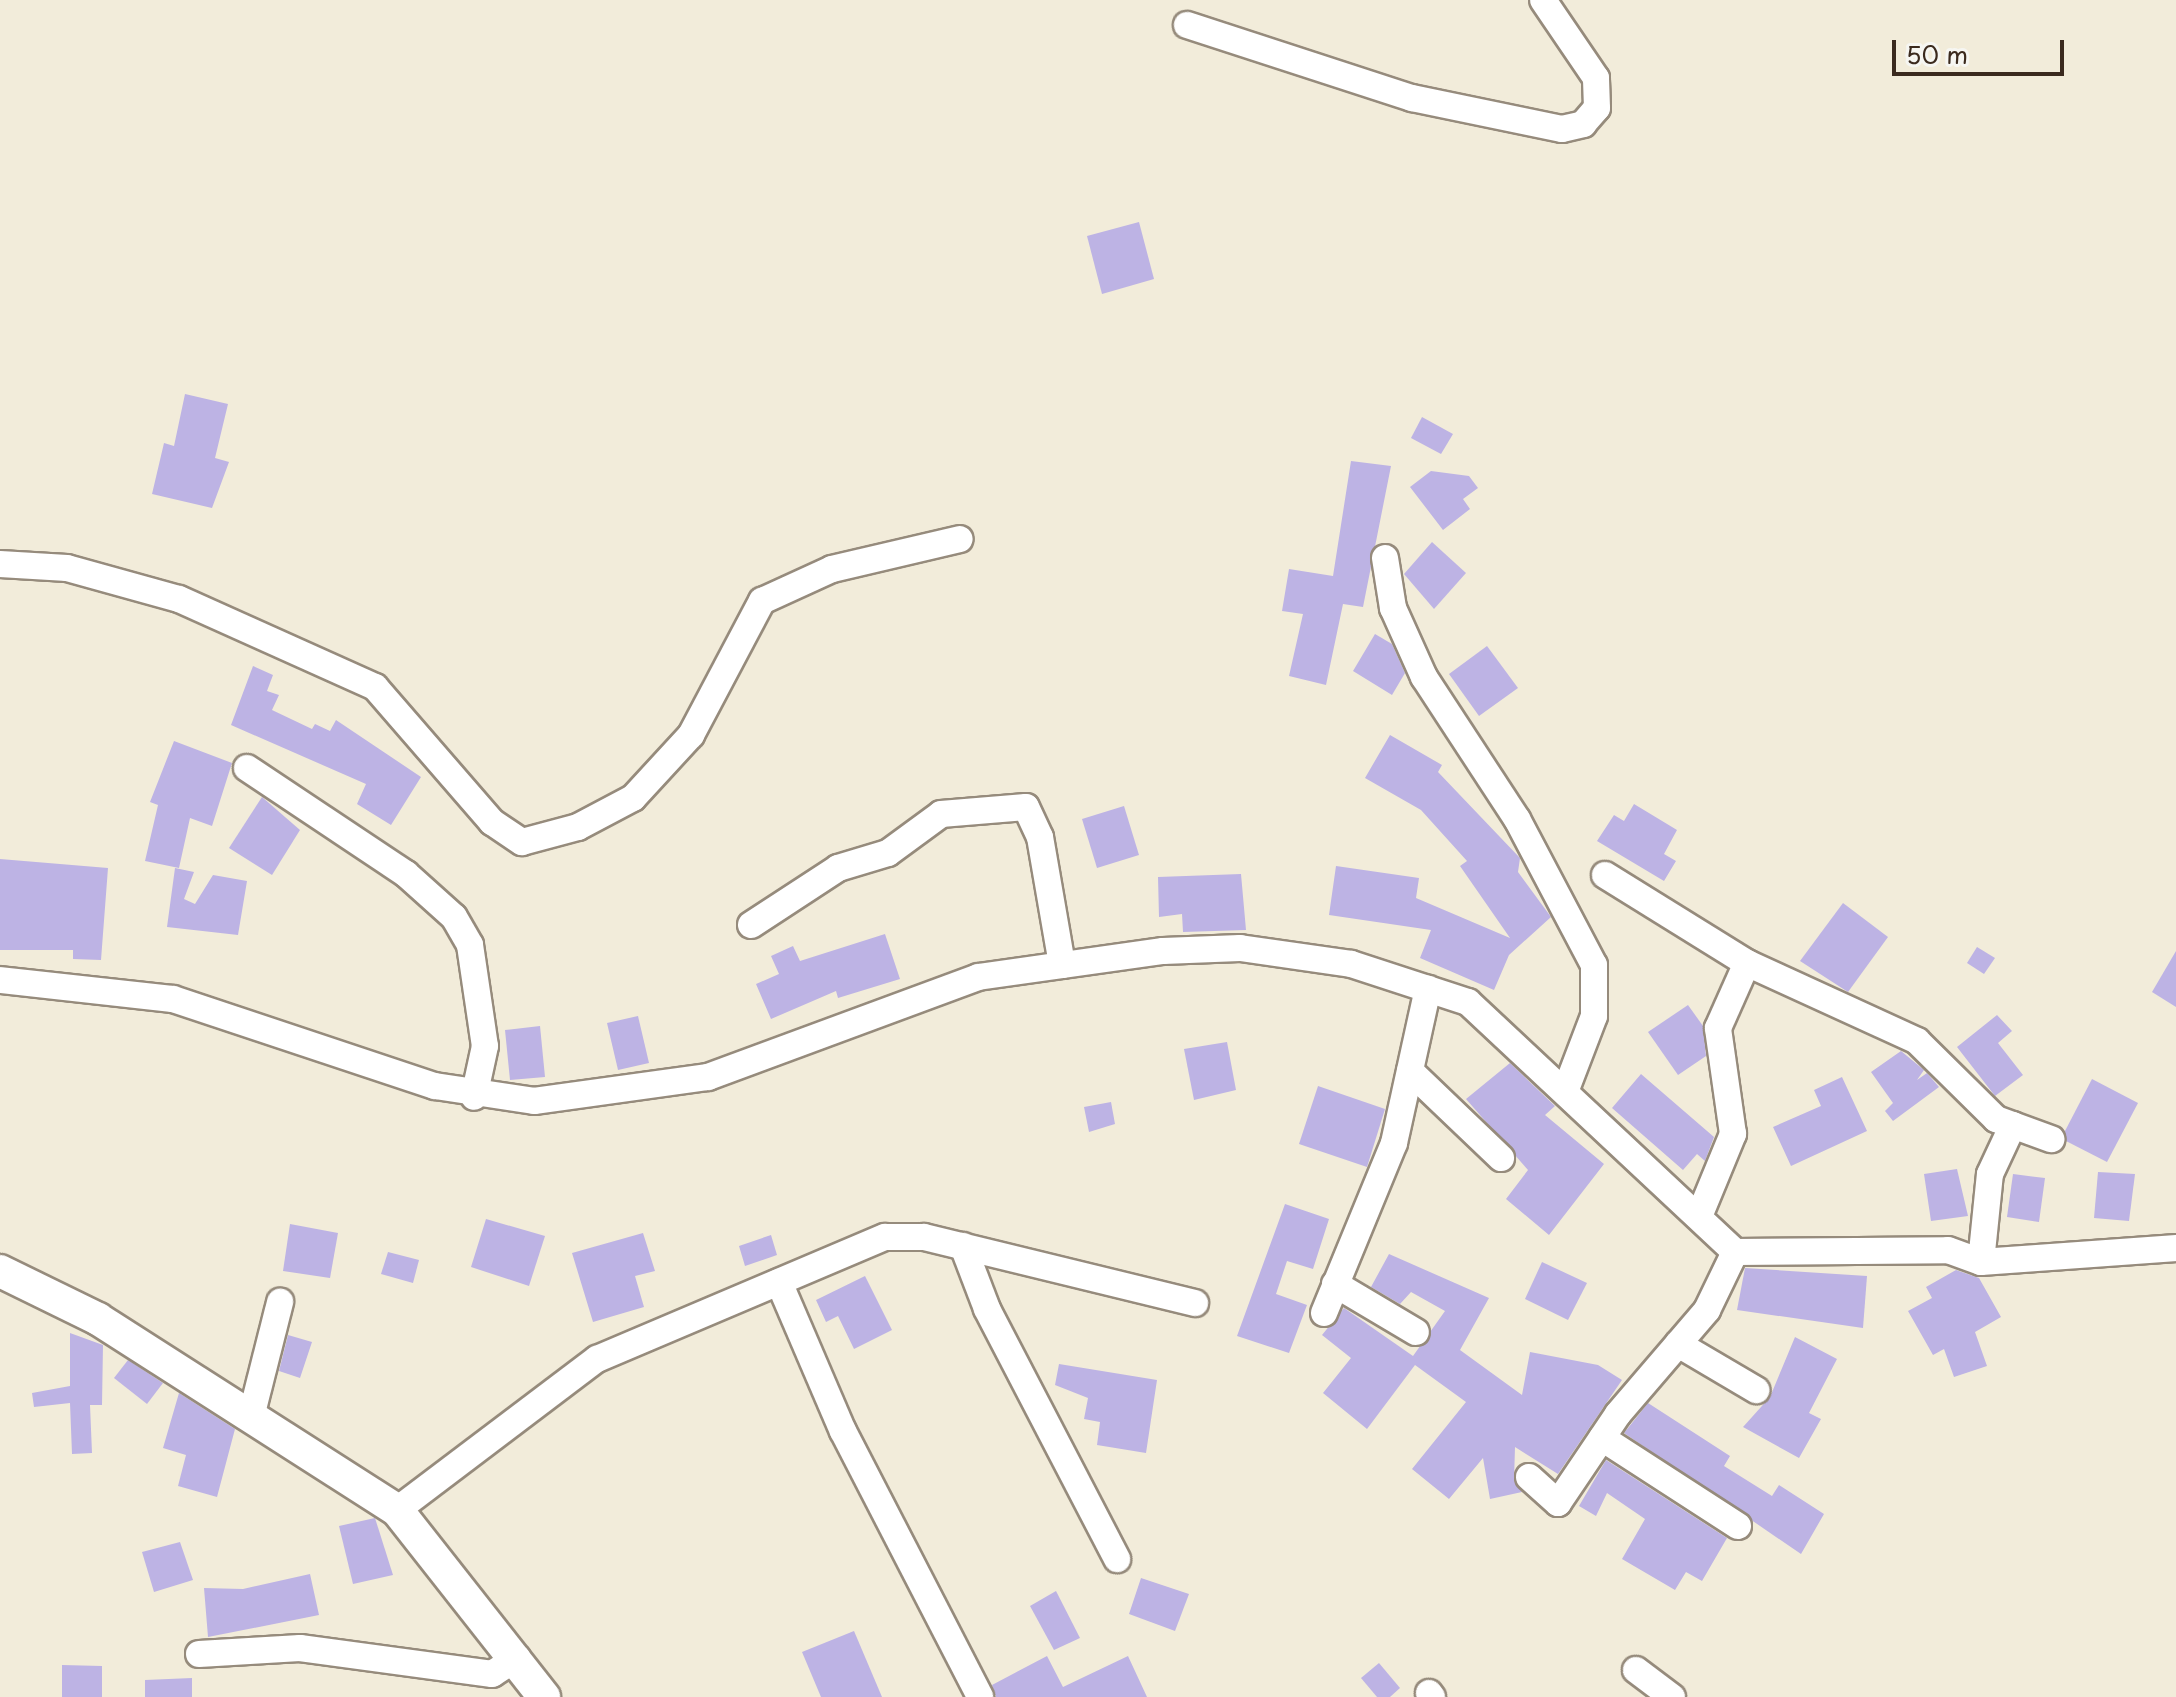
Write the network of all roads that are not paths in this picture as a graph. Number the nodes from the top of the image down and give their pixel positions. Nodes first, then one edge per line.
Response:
1 (1543, 0) edge
2 (1187, 25) dead end
3 (960, 539) dead end
4 (1385, 558) dead end
5 (0, 564) edge
6 (247, 768) dead end
7 (1605, 875) dead end
8 (751, 925) dead end
9 (1747, 963) junction
10 (1062, 965) junction
11 (0, 980) edge
12 (1428, 989) junction
13 (1410, 1071) junction
14 (1565, 1092) junction
15 (474, 1097) junction
16 (2013, 1125) junction
17 (2051, 1139) dead end
18 (1501, 1158) dead end
19 (1700, 1214) junction
20 (963, 1246) junction
21 (2176, 1248) edge
22 (1735, 1252) junction
23 (1981, 1262) junction
24 (0, 1271) edge
25 (779, 1282) junction
26 (1335, 1284) junction
27 (280, 1302) dead end
28 (1195, 1303) dead end
29 (1324, 1313) dead end
30 (1416, 1332) dead end
31 (1678, 1344) junction
32 (1756, 1390) dead end
33 (251, 1417) junction
34 (1602, 1438) junction
35 (1529, 1477) dead end
36 (397, 1510) junction
37 (1738, 1526) dead end
38 (1117, 1559) dead end
39 (199, 1654) dead end
40 (517, 1658) junction
41 (1636, 1670) dead end
42 (544, 1697) edge
43 (980, 1697) edge
44 (1672, 1697) edge

1 - 2 street
3 - 5 street
4 - 14 street
6 - 15 street
7 - 9 street
8 - 10 street
9 - 16 street
9 - 19 street
10 - 12 street
10 - 15 street
11 - 15 street
12 - 13 street
12 - 14 street
13 - 18 street
13 - 26 street
14 - 19 street
16 - 17 street
16 - 23 street
19 - 22 street
20 - 25 street
20 - 28 street
20 - 38 street
21 - 23 street
22 - 23 street
22 - 31 street
24 - 33 street
25 - 36 street
25 - 43 street
26 - 29 street
26 - 30 street
27 - 33 street
31 - 32 street
31 - 34 street
33 - 36 street
34 - 35 street
34 - 37 street
36 - 40 street
39 - 40 street
40 - 42 street
41 - 44 street

